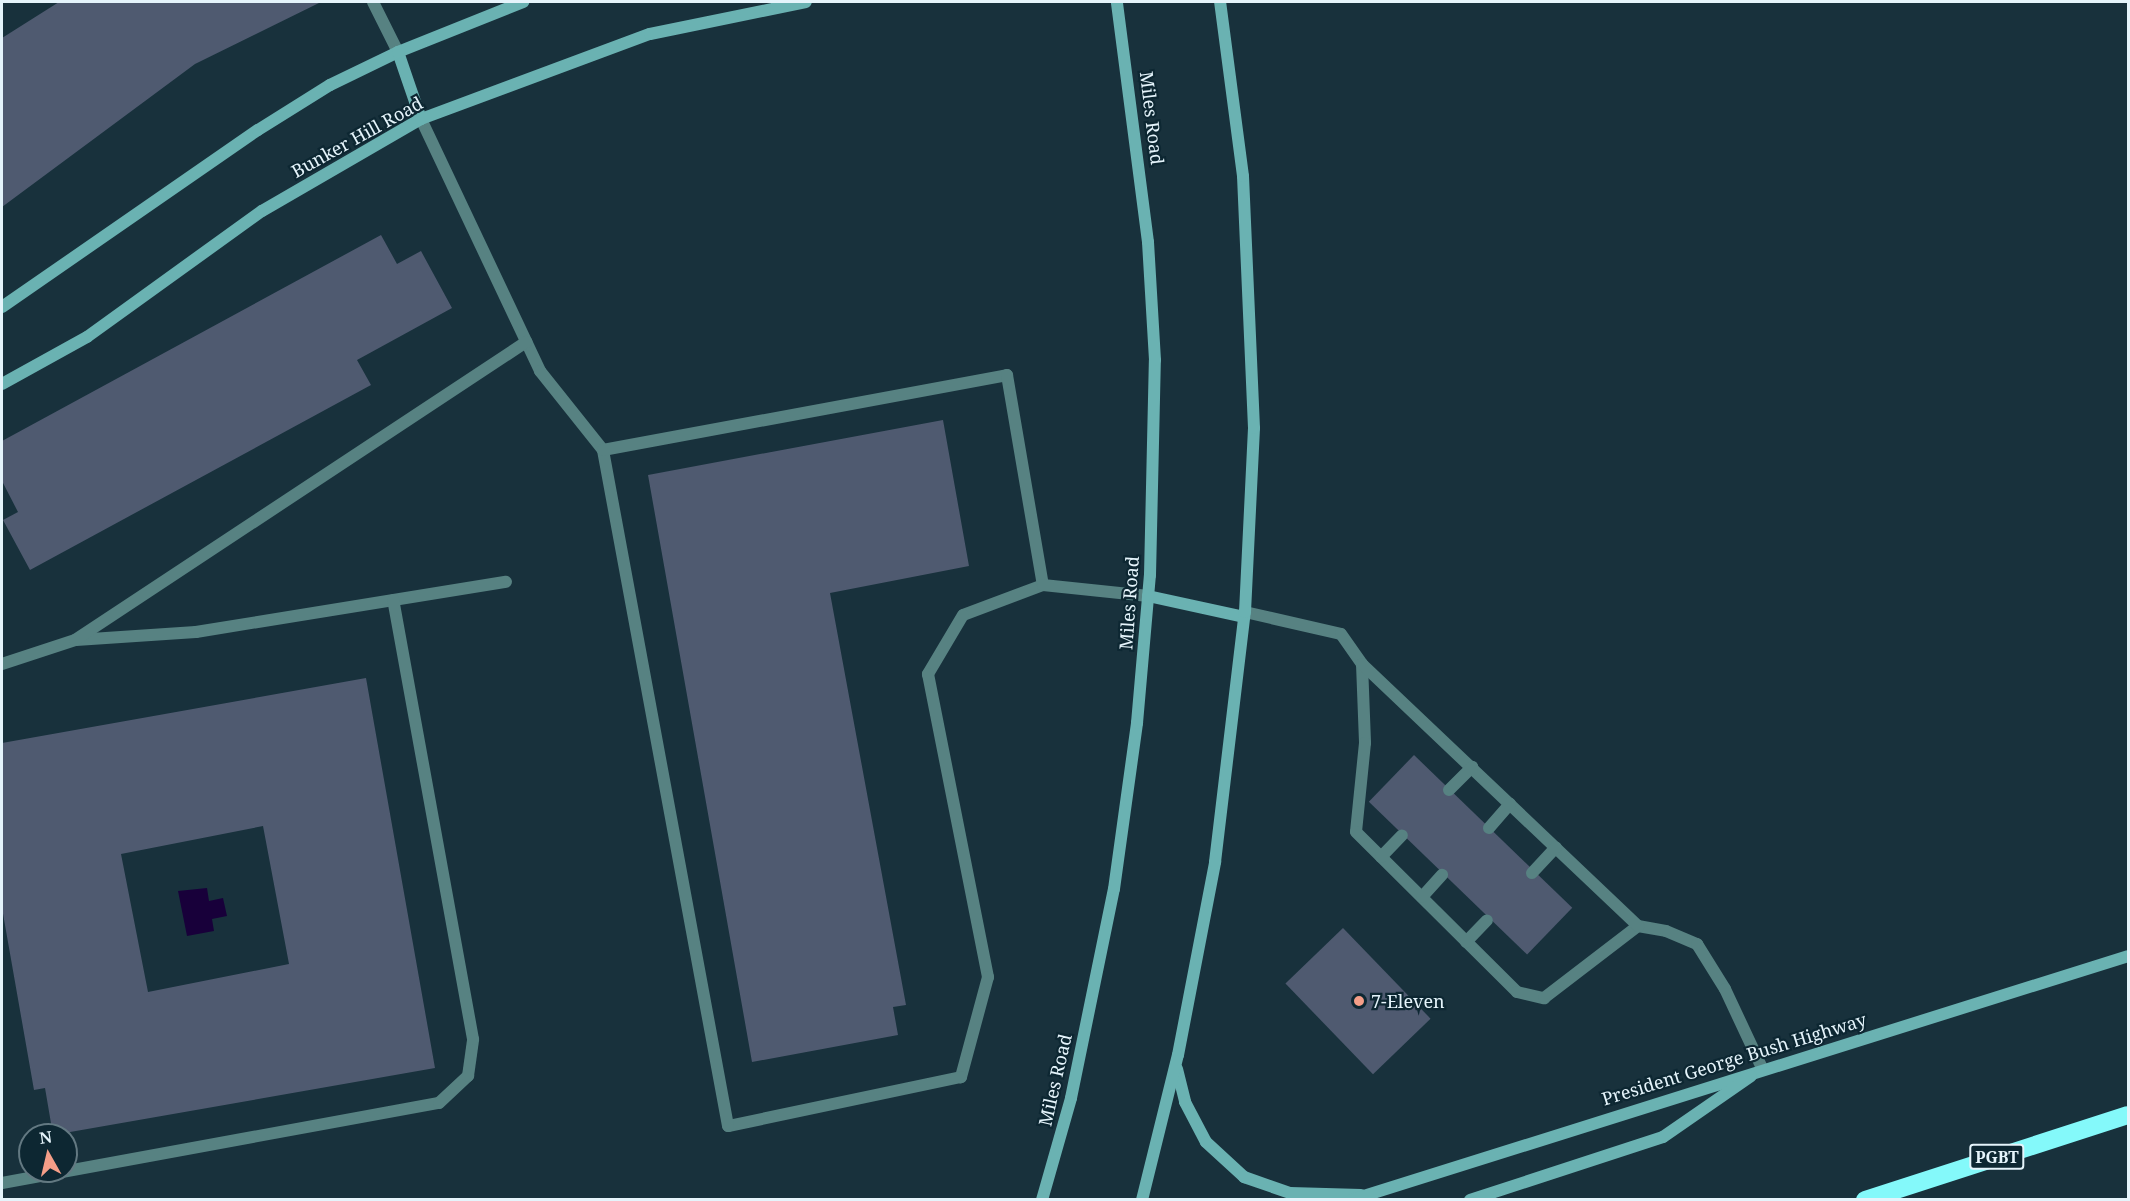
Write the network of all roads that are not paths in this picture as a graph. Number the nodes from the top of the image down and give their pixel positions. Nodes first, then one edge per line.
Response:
1 (373, 2) edge
2 (523, 2) edge
3 (806, 2) edge
4 (1118, 2) edge
5 (1220, 2) edge
6 (398, 52) junction
7 (421, 119) junction
8 (2, 307) edge
9 (526, 342) junction
10 (2, 384) edge
11 (603, 450) junction
12 (506, 582) dead end
13 (1043, 585) junction
14 (1148, 596) junction
15 (393, 600) junction
16 (1245, 614) junction
17 (75, 640) junction
18 (1362, 663) junction
19 (2, 664) edge
20 (1472, 767) junction
21 (1449, 790) dead end
22 (1510, 804) junction
23 (1489, 828) dead end
24 (1402, 835) dead end
25 (1556, 847) junction
26 (1381, 856) junction
27 (1532, 873) dead end
28 (1442, 875) dead end
29 (1422, 897) junction
30 (1487, 920) dead end
31 (1638, 926) junction
32 (1466, 942) junction
33 (2128, 956) edge
34 (1176, 1065) junction
35 (1762, 1068) junction
36 (2128, 1115) edge
37 (2, 1183) edge
38 (1365, 1195) junction
39 (1042, 1200) edge
40 (1142, 1200) edge
41 (1351, 1200) edge
42 (1470, 1200) edge
43 (1865, 1200) edge

1 - 6 lane
2 - 6 main road
3 - 7 main road, Bunker Hill Road
4 - 14 main road, Miles Road
5 - 16 main road
6 - 7 main road
6 - 8 main road
7 - 9 lane
7 - 10 main road, Bunker Hill Road
9 - 11 lane
9 - 17 lane
11 - 13 lane
11 - 13 lane
12 - 15 lane
13 - 14 lane
14 - 16 main road
14 - 39 main road, Miles Road
15 - 17 lane
15 - 37 lane
16 - 18 lane
16 - 34 main road
17 - 19 lane
18 - 20 lane
18 - 26 lane
20 - 21 lane
20 - 22 lane
22 - 23 lane
22 - 25 lane
24 - 26 lane
25 - 27 lane
25 - 31 lane
26 - 29 lane
28 - 29 lane
29 - 32 lane
30 - 32 lane
31 - 32 lane
31 - 35 lane
33 - 35 main road, President George Bush Highway
34 - 38 main road
34 - 40 main road
35 - 38 main road, President George Bush Highway
35 - 42 main road
36 - 43 highway, PGBT
38 - 41 main road, President George Bush Highway

